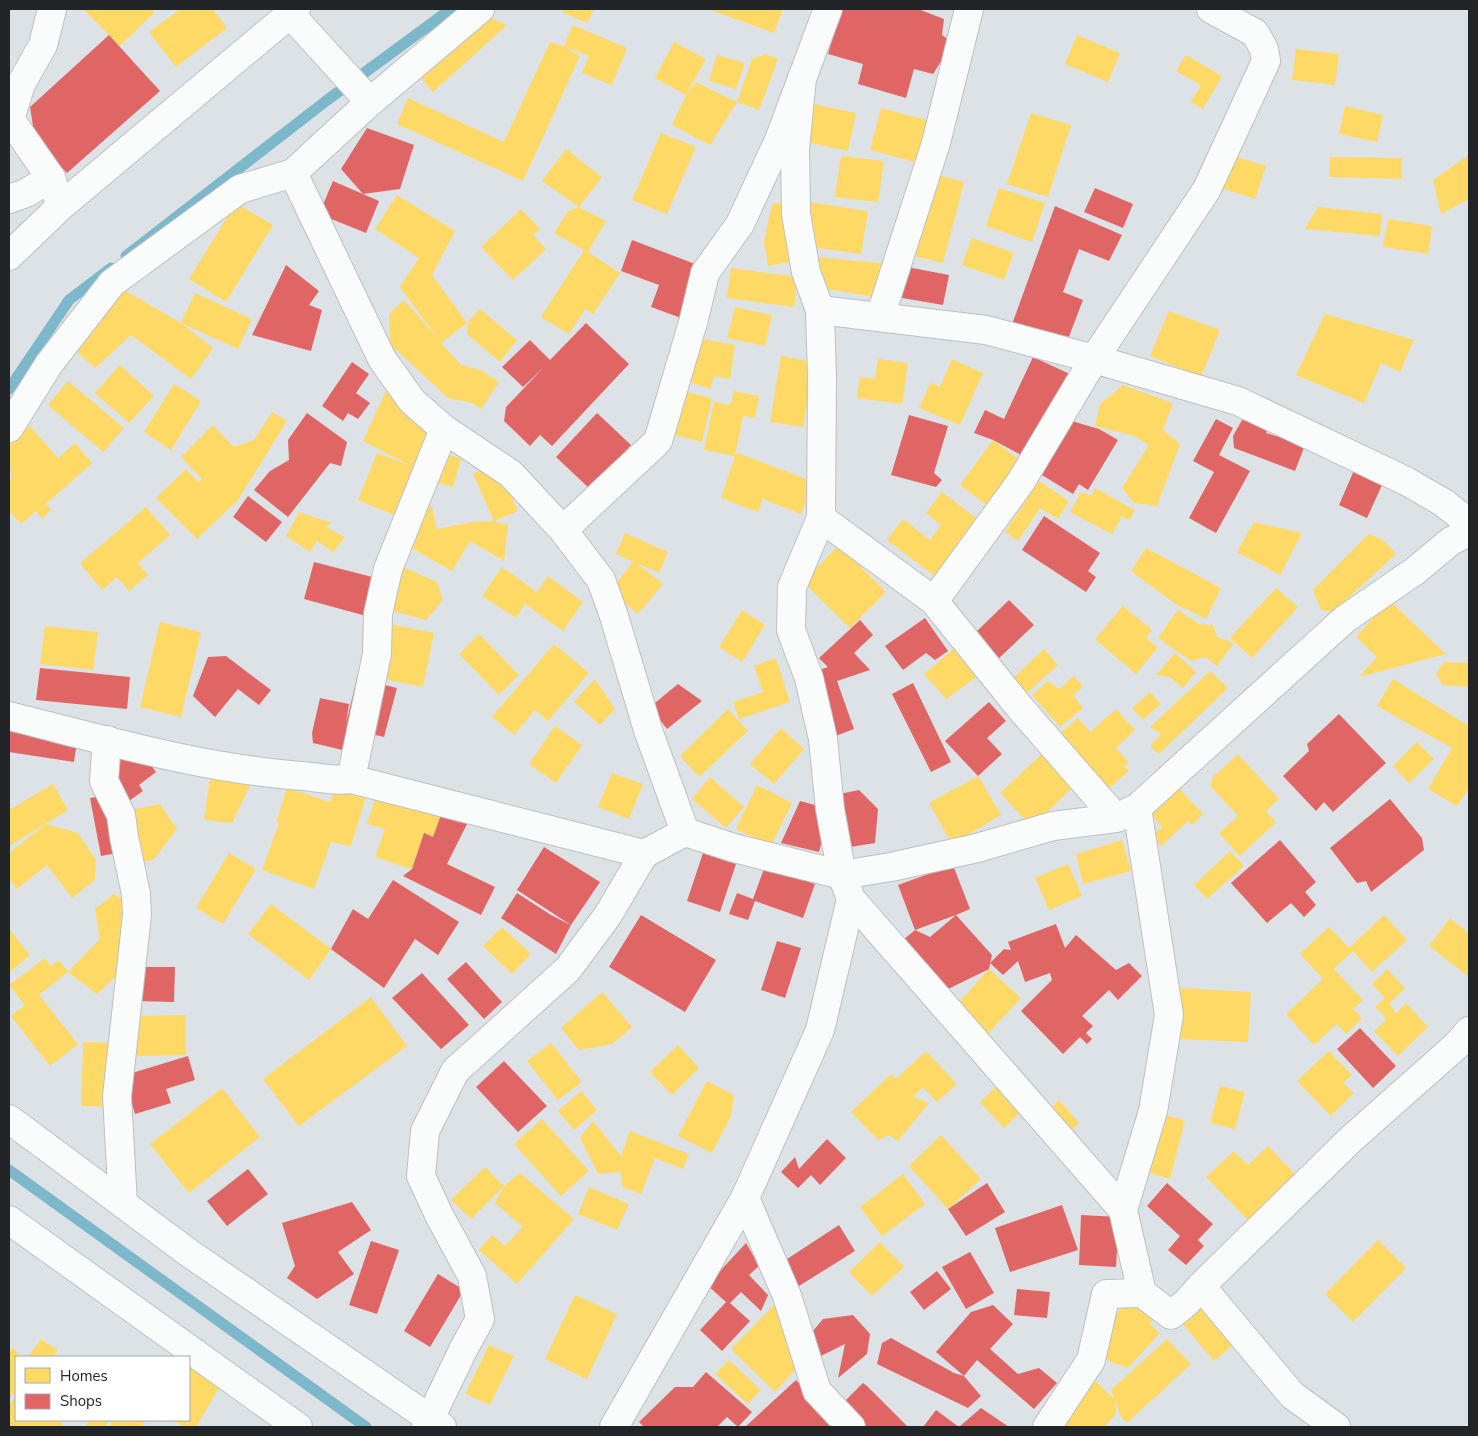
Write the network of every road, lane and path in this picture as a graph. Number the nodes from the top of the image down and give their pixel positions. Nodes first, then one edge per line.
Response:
1 (52, 9) edge
2 (480, 9) edge
3 (828, 9) edge
4 (969, 9) edge
5 (1211, 9) edge
6 (291, 10) edge
7 (802, 78) junction
8 (370, 102) junction
9 (293, 173) junction
10 (51, 178) junction
11 (9, 199) edge
12 (62, 206) junction
13 (9, 256) edge
14 (820, 310) junction
15 (880, 318) junction
16 (1094, 359) junction
17 (9, 428) edge
18 (444, 428) junction
19 (821, 518) junction
20 (1469, 523) edge
21 (563, 530) junction
22 (1469, 532) edge
23 (934, 601) junction
24 (9, 716) edge
25 (107, 740) junction
26 (351, 779) junction
27 (1126, 813) junction
28 (685, 832) junction
29 (644, 854) junction
30 (847, 887) junction
31 (1469, 1031) edge
32 (9, 1119) edge
33 (745, 1198) junction
34 (123, 1204) junction
35 (1124, 1210) junction
36 (9, 1220) edge
37 (1201, 1286) junction
38 (1142, 1293) junction
39 (433, 1424) edge
40 (298, 1427) edge
41 (614, 1427) edge
42 (851, 1427) edge
43 (1047, 1427) edge
44 (1336, 1427) edge

1 - 10 street
2 - 8 street
3 - 7 street
4 - 15 street
5 - 16 street
6 - 8 street
6 - 12 street
7 - 14 street
7 - 21 street
8 - 9 street
9 - 17 street
9 - 18 street
10 - 11 street
10 - 12 street
12 - 13 street
14 - 15 street
14 - 19 street
15 - 16 street
16 - 20 street
16 - 23 street
18 - 21 street
18 - 26 street
19 - 23 street
19 - 30 street
21 - 28 street
22 - 27 street
23 - 27 street
24 - 25 street
25 - 26 street
25 - 34 street
26 - 29 street
27 - 30 street
27 - 35 street
28 - 29 street
28 - 30 street
29 - 39 street
30 - 33 street
30 - 35 street
31 - 37 street
32 - 34 street
33 - 41 street
33 - 42 street
34 - 39 street
35 - 38 street
36 - 40 street
37 - 38 street
37 - 44 street
38 - 43 street

